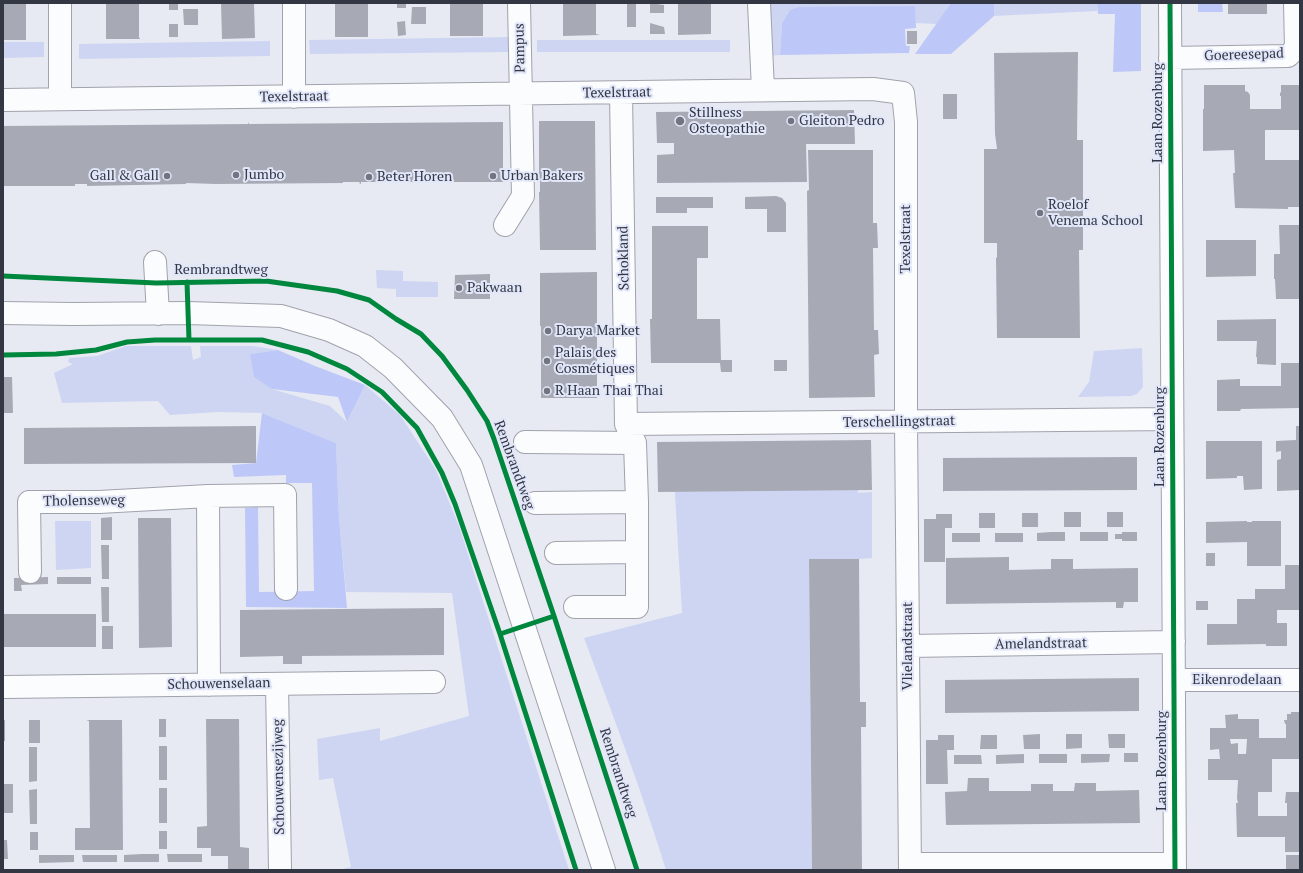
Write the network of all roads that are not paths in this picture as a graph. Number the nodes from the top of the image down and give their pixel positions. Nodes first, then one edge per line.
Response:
1 (60, 3) edge
2 (294, 3) edge
3 (519, 3) edge
4 (758, 3) edge
5 (1170, 3) edge
6 (1295, 3) edge
7 (1170, 58) junction
8 (763, 90) junction
9 (621, 92) junction
10 (521, 94) junction
11 (294, 97) junction
12 (60, 98) junction
13 (3, 100) edge
14 (505, 225) dead end
15 (155, 262) dead end
16 (3, 314) edge
17 (158, 314) junction
18 (1172, 419) junction
19 (906, 422) junction
20 (630, 434) junction
21 (524, 442) dead end
22 (208, 496) junction
23 (637, 502) junction
24 (535, 503) dead end
25 (636, 552) junction
26 (556, 553) dead end
27 (30, 572) dead end
28 (286, 589) dead end
29 (575, 607) dead end
30 (1174, 642) junction
31 (908, 646) junction
32 (1174, 680) junction
33 (1300, 680) edge
34 (434, 682) dead end
35 (209, 684) junction
36 (277, 684) junction
37 (3, 687) edge
38 (910, 867) edge
39 (1175, 867) edge
40 (280, 870) edge
41 (604, 870) edge

1 - 12 street
2 - 11 street
3 - 10 street, Pampus
4 - 8 street
5 - 7 street, Laan Rozenburg
6 - 7 street, Goereesepad
7 - 18 street, Laan Rozenburg
8 - 9 street, Texelstraat
8 - 19 street, Texelstraat
9 - 10 street, Texelstraat
9 - 20 street, Schokland
10 - 11 street, Texelstraat
10 - 14 street
11 - 12 street, Texelstraat
12 - 13 street, Texelstraat
15 - 17 street, Rembrandtweg
16 - 17 street
17 - 41 street
18 - 19 street, Terschellingstraat
18 - 30 street, Laan Rozenburg
19 - 20 street, Terschellingstraat
19 - 31 street, Vlielandstraat
20 - 21 street, Terschellingstraat
20 - 23 street, Schokland
22 - 27 street, Tholenseweg
22 - 28 street, Tholenseweg
22 - 35 street
23 - 24 street
23 - 25 street, Schokland
25 - 26 street
25 - 29 street, Schokland
30 - 31 street, Amelandstraat
30 - 32 street, Laan Rozenburg
31 - 38 street, Vlielandstraat
32 - 33 street, Eikenrodelaan
32 - 39 street, Laan Rozenburg
34 - 36 street, Schouwenselaan
35 - 36 street, Schouwenselaan
35 - 37 street, Schouwenselaan
36 - 40 street, Schouwensezijweg
38 - 39 street

